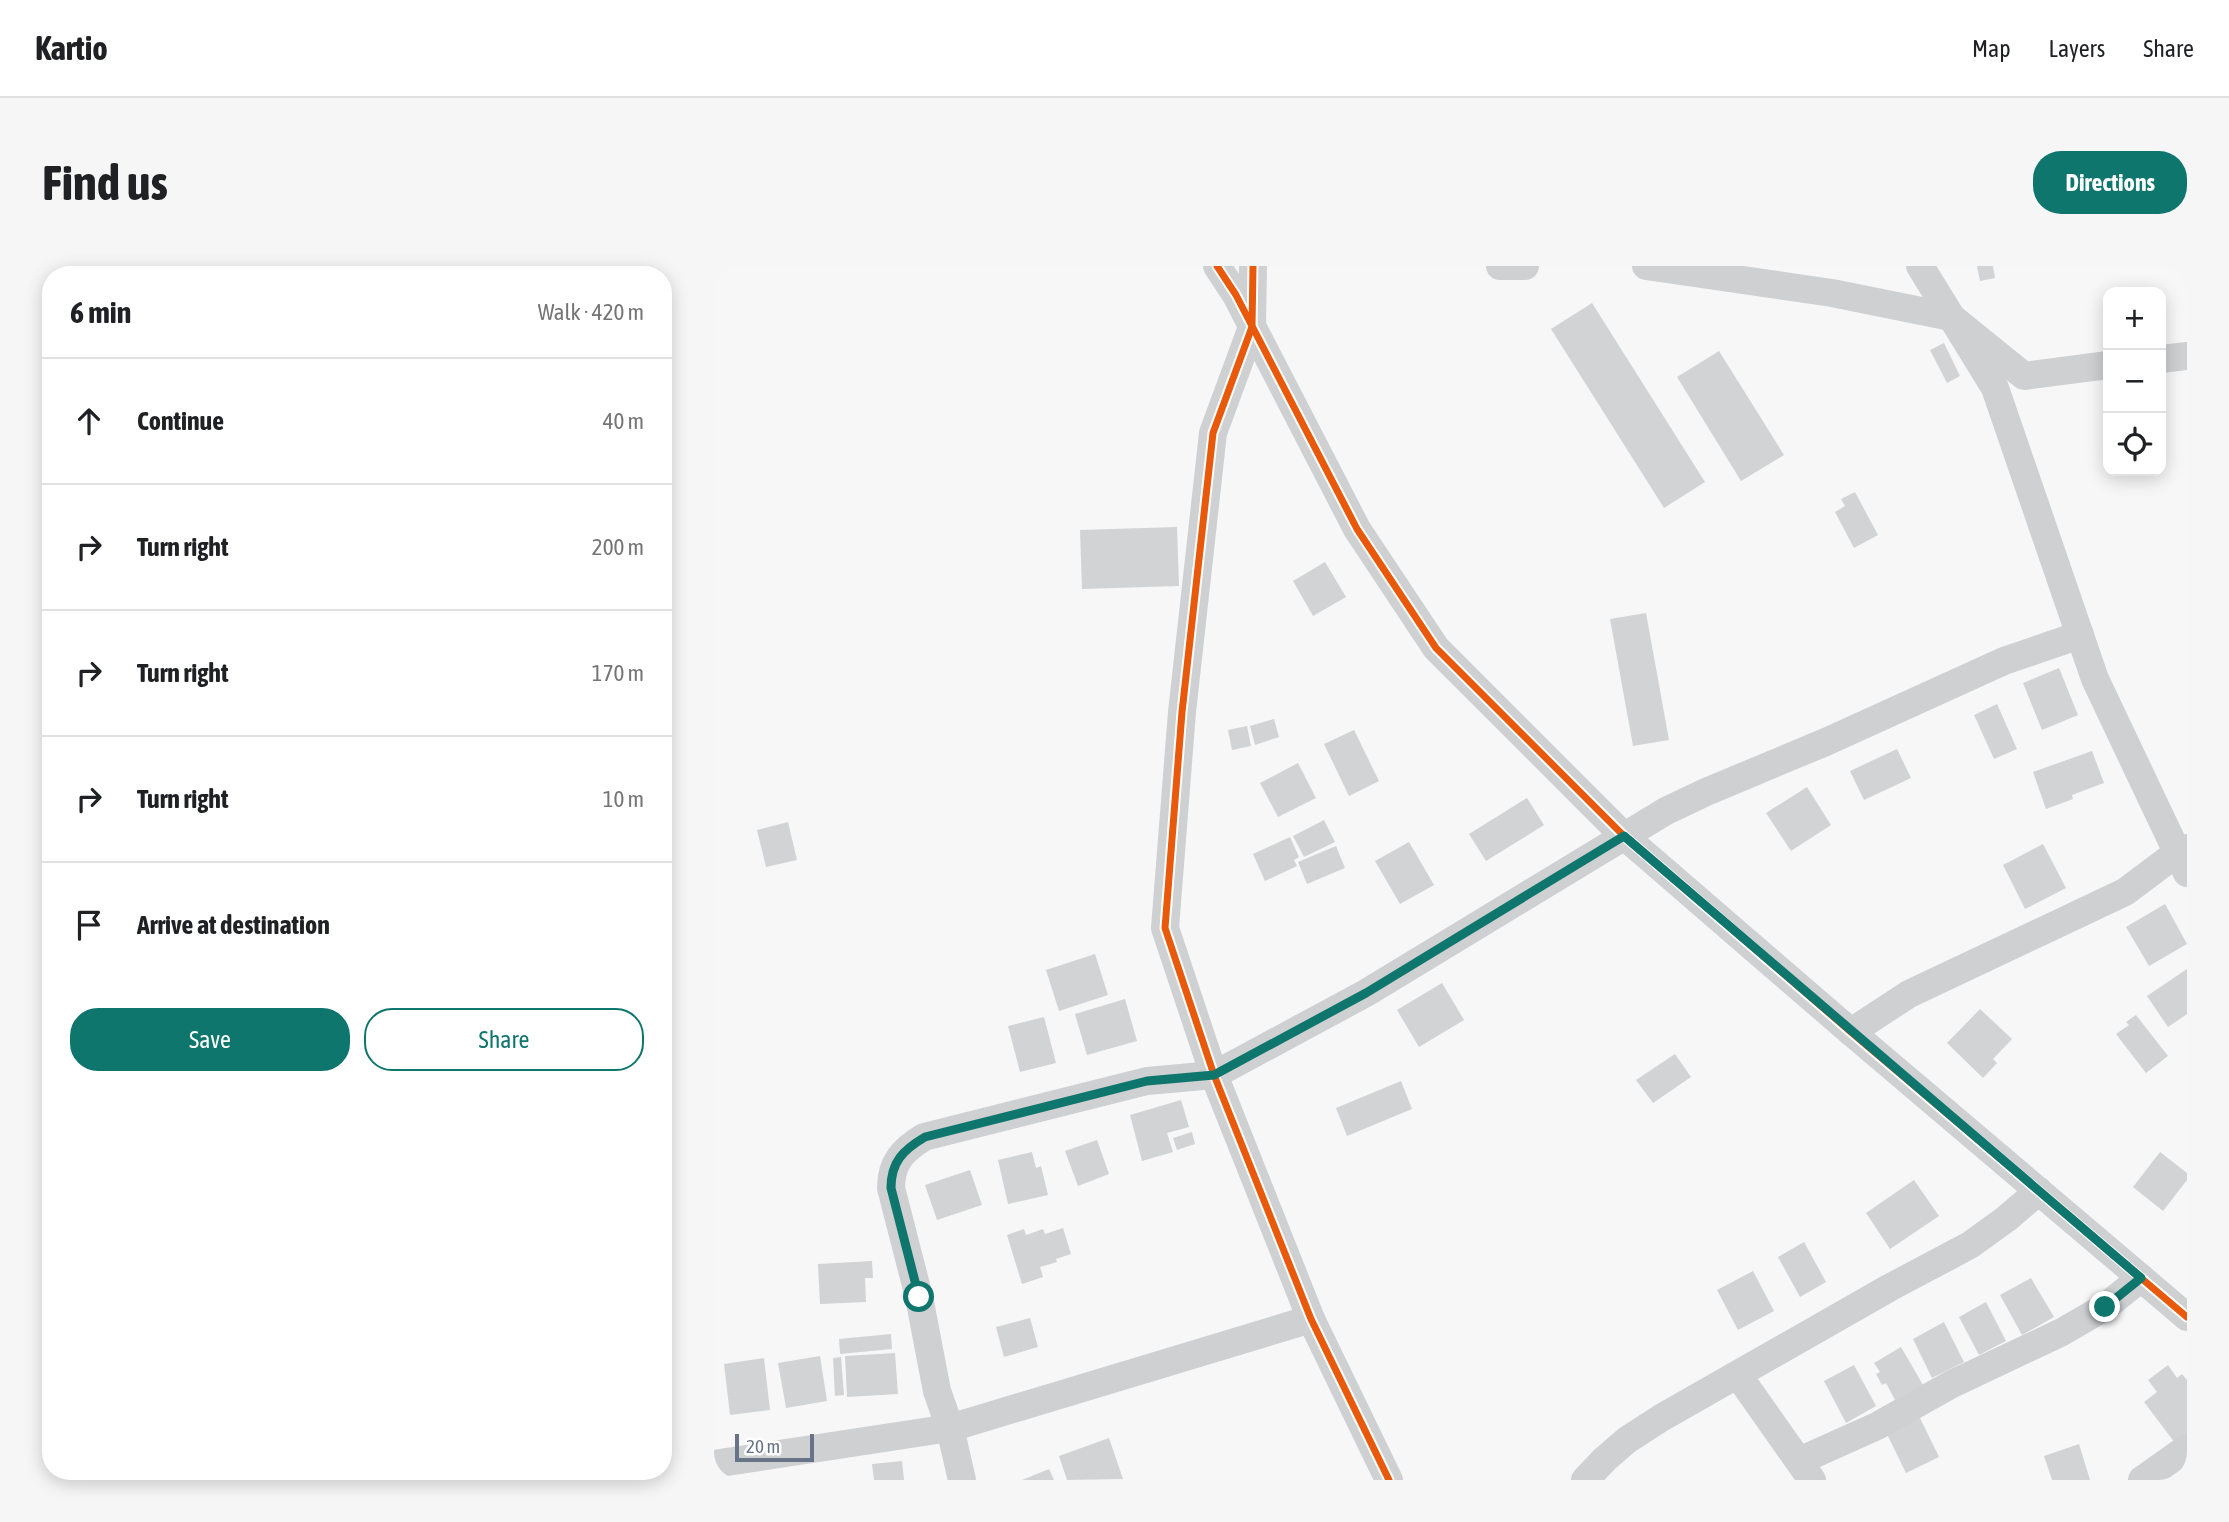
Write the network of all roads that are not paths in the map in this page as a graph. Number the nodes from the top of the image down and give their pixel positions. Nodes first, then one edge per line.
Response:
1 (1217, 266) edge
2 (1500, 266) edge
3 (1525, 266) edge
4 (1646, 266) edge
5 (1920, 266) edge
6 (1260, 271) edge
7 (1951, 317) junction
8 (1252, 327) junction
9 (2187, 356) edge
10 (2166, 358) edge
11 (2103, 366) edge
12 (2080, 635) junction
13 (1624, 836) junction
14 (2184, 858) edge
15 (1851, 1032) junction
16 (1214, 1075) junction
17 (2039, 1191) junction
18 (2141, 1278) junction
19 (2187, 1317) edge
20 (1311, 1319) junction
21 (1738, 1375) junction
22 (950, 1428) junction
23 (2187, 1448) edge
24 (714, 1464) edge
25 (1805, 1471) edge
26 (962, 1480) edge
27 (1389, 1480) edge
28 (1586, 1480) edge
29 (2142, 1480) edge

1 - 8 street
2 - 3 street
4 - 7 street
5 - 7 street
6 - 8 street
7 - 11 street
7 - 12 street
8 - 13 street
8 - 16 street
9 - 10 street
12 - 13 street
12 - 14 street
13 - 15 street
13 - 16 street
14 - 15 street
15 - 17 street
16 - 20 street
16 - 22 street
17 - 18 street
17 - 21 street
18 - 19 street
18 - 25 street
20 - 22 street
20 - 27 street
21 - 25 street
21 - 28 street
22 - 24 street
22 - 26 street
23 - 29 street

